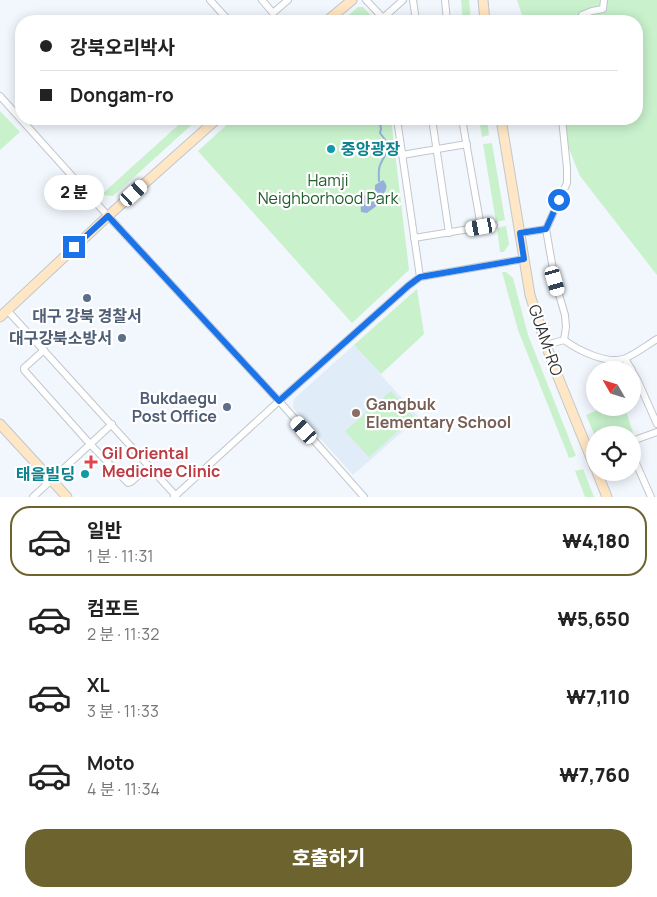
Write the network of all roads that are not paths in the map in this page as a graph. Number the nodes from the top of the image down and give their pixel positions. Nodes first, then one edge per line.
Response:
1 (210, 0) edge
2 (262, 0) edge
3 (288, 0) edge
4 (352, 0) edge
5 (366, 0) edge
6 (403, 0) edge
7 (413, 0) edge
8 (445, 0) edge
9 (483, 0) edge
10 (604, 0) edge
11 (224, 15) edge
12 (335, 15) edge
13 (379, 15) edge
14 (388, 15) edge
15 (415, 15) edge
16 (446, 15) edge
17 (484, 15) edge
18 (582, 15) edge
19 (0, 96) edge
20 (15, 113) edge
21 (26, 125) edge
22 (210, 125) edge
23 (398, 125) edge
24 (433, 125) edge
25 (463, 125) edge
26 (502, 125) edge
27 (563, 125) edge
28 (467, 144) junction
29 (436, 149) junction
30 (402, 155) junction
31 (108, 216) junction
32 (494, 225) dead end
33 (481, 227) junction
34 (546, 229) junction
35 (449, 233) junction
36 (520, 233) junction
37 (414, 238) junction
38 (524, 259) junction
39 (420, 277) junction
40 (4, 314) edge
41 (657, 339) edge
42 (564, 340) junction
43 (546, 345) junction
44 (44, 350) junction
45 (625, 359) joint
46 (641, 387) edge
47 (279, 401) junction
48 (0, 424) edge
49 (112, 424) junction
50 (657, 424) edge
51 (657, 432) edge
52 (641, 438) edge
53 (90, 444) junction
54 (586, 446) edge
55 (149, 466) junction
56 (641, 474) edge
57 (52, 480) junction
58 (601, 481) edge
59 (175, 496) edge
60 (33, 497) edge
61 (67, 497) edge
62 (364, 497) edge
63 (607, 497) edge
64 (651, 497) edge

1 - 11 street
2 - 3 street
4 - 12 main road
5 - 13 street
6 - 14 street
7 - 15 street
8 - 16 street
9 - 17 main road
10 - 18 street
19 - 20 street
21 - 31 street
22 - 31 main road
23 - 30 street
24 - 29 street
25 - 28 street
26 - 36 main road, GUAM-RO
27 - 34 street
28 - 29 street
28 - 33 street
29 - 30 street
29 - 35 street
30 - 37 street
31 - 40 main road
31 - 47 street
32 - 33 street
33 - 35 street
34 - 36 street
34 - 42 street
35 - 37 street
36 - 38 main road, GUAM-RO
37 - 39 street
38 - 39 street
38 - 43 main road, GUAM-RO
39 - 47 street
40 - 44 street
41 - 45 street
42 - 43 street
42 - 45 street
43 - 54 main road, GUAM-RO
44 - 49 street
44 - 53 street
46 - 50 street
47 - 59 street
47 - 62 street
48 - 57 main road
49 - 53 street
49 - 55 street
51 - 52 street
53 - 55 street
53 - 57 street
55 - 59 street
56 - 64 street
57 - 60 street
57 - 61 main road
58 - 63 main road

